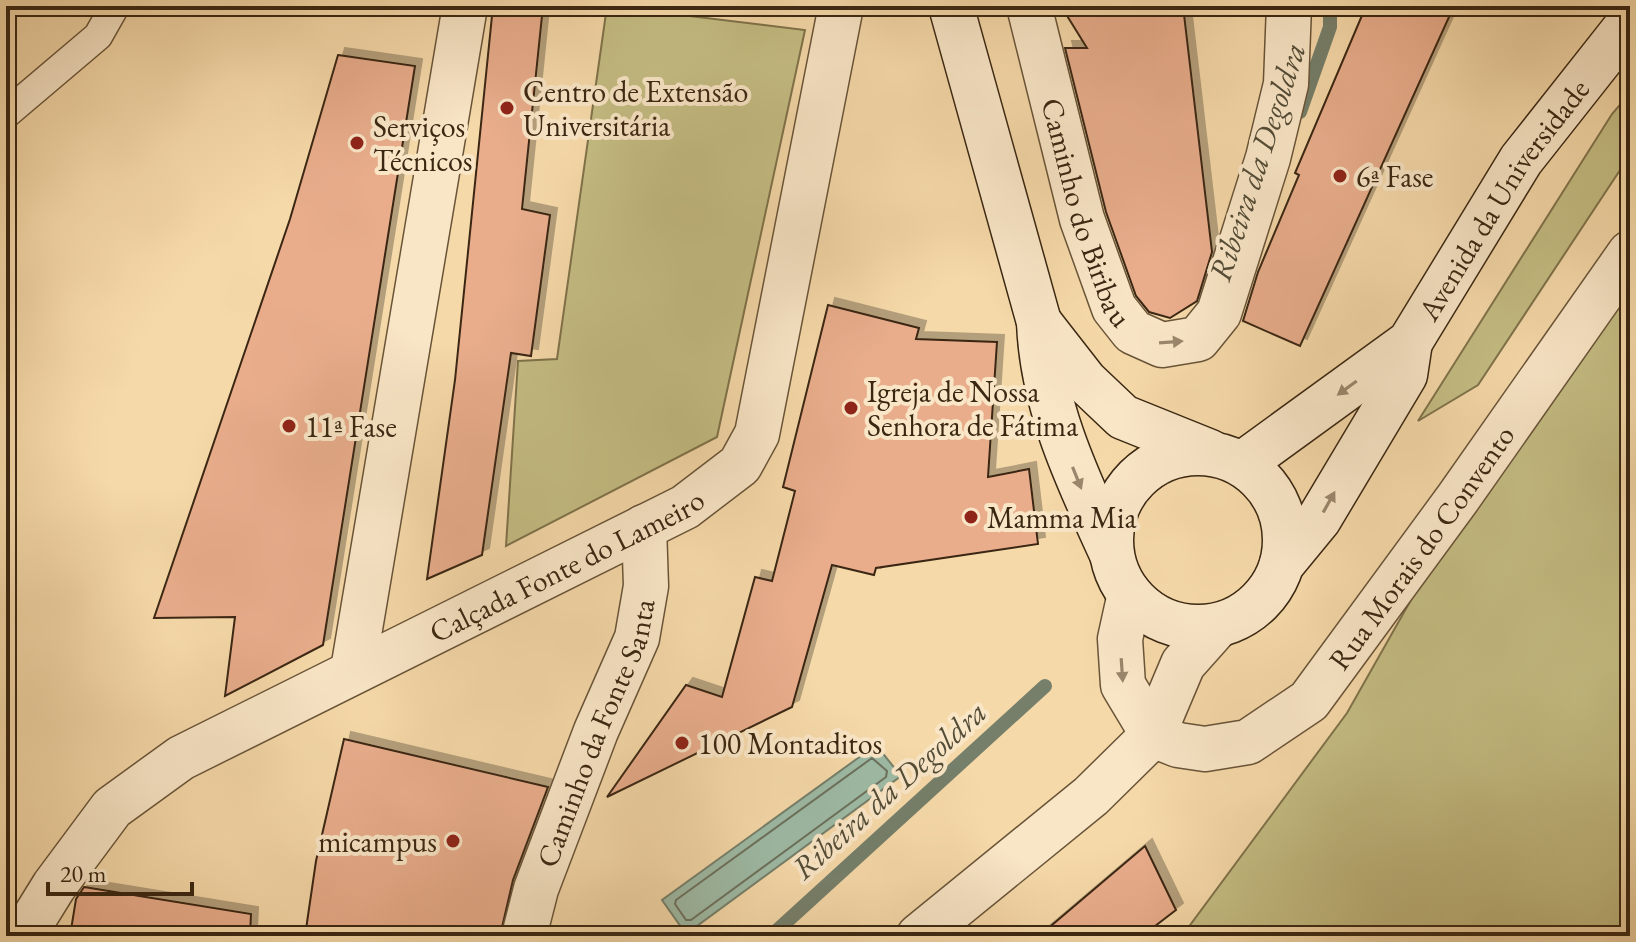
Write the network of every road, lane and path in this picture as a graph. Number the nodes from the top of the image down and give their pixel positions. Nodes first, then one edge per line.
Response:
1 (115, 6) edge
2 (465, 6) edge
3 (841, 6) edge
4 (951, 6) edge
5 (1029, 6) edge
6 (1289, 6) edge
7 (1630, 22) edge
8 (6, 114) edge
9 (1630, 253) edge
10 (1039, 322) junction
11 (1410, 342) junction
12 (1229, 459) junction
13 (644, 527) junction
14 (1111, 552) junction
15 (1282, 564) junction
16 (1129, 598) junction
17 (1216, 627) junction
18 (353, 670) junction
19 (1153, 735) junction
20 (23, 936) edge
21 (524, 936) edge
22 (919, 936) edge

1 - 8 lane
2 - 18 street
3 - 13 street, Calçada Fonte do Lameiro
4 - 10 street
5 -> 6 street, Caminho do Biribau
7 - 11 street, Avenida da Universidade
9 - 19 street, Rua Morais do Convento
10 - 12 street
10 -> 14 street
11 -> 12 street, Avenida da Universidade
15 -> 11 street, Avenida da Universidade
12 - 14 street
12 - 15 street
13 - 18 street, Calçada Fonte do Lameiro
13 - 21 street, Caminho da Fonte Santa
14 - 16 street
15 - 17 street
16 - 17 street
16 -> 19 street
17 - 19 street
18 - 20 street, Calçada Fonte do Lameiro
19 - 22 street

